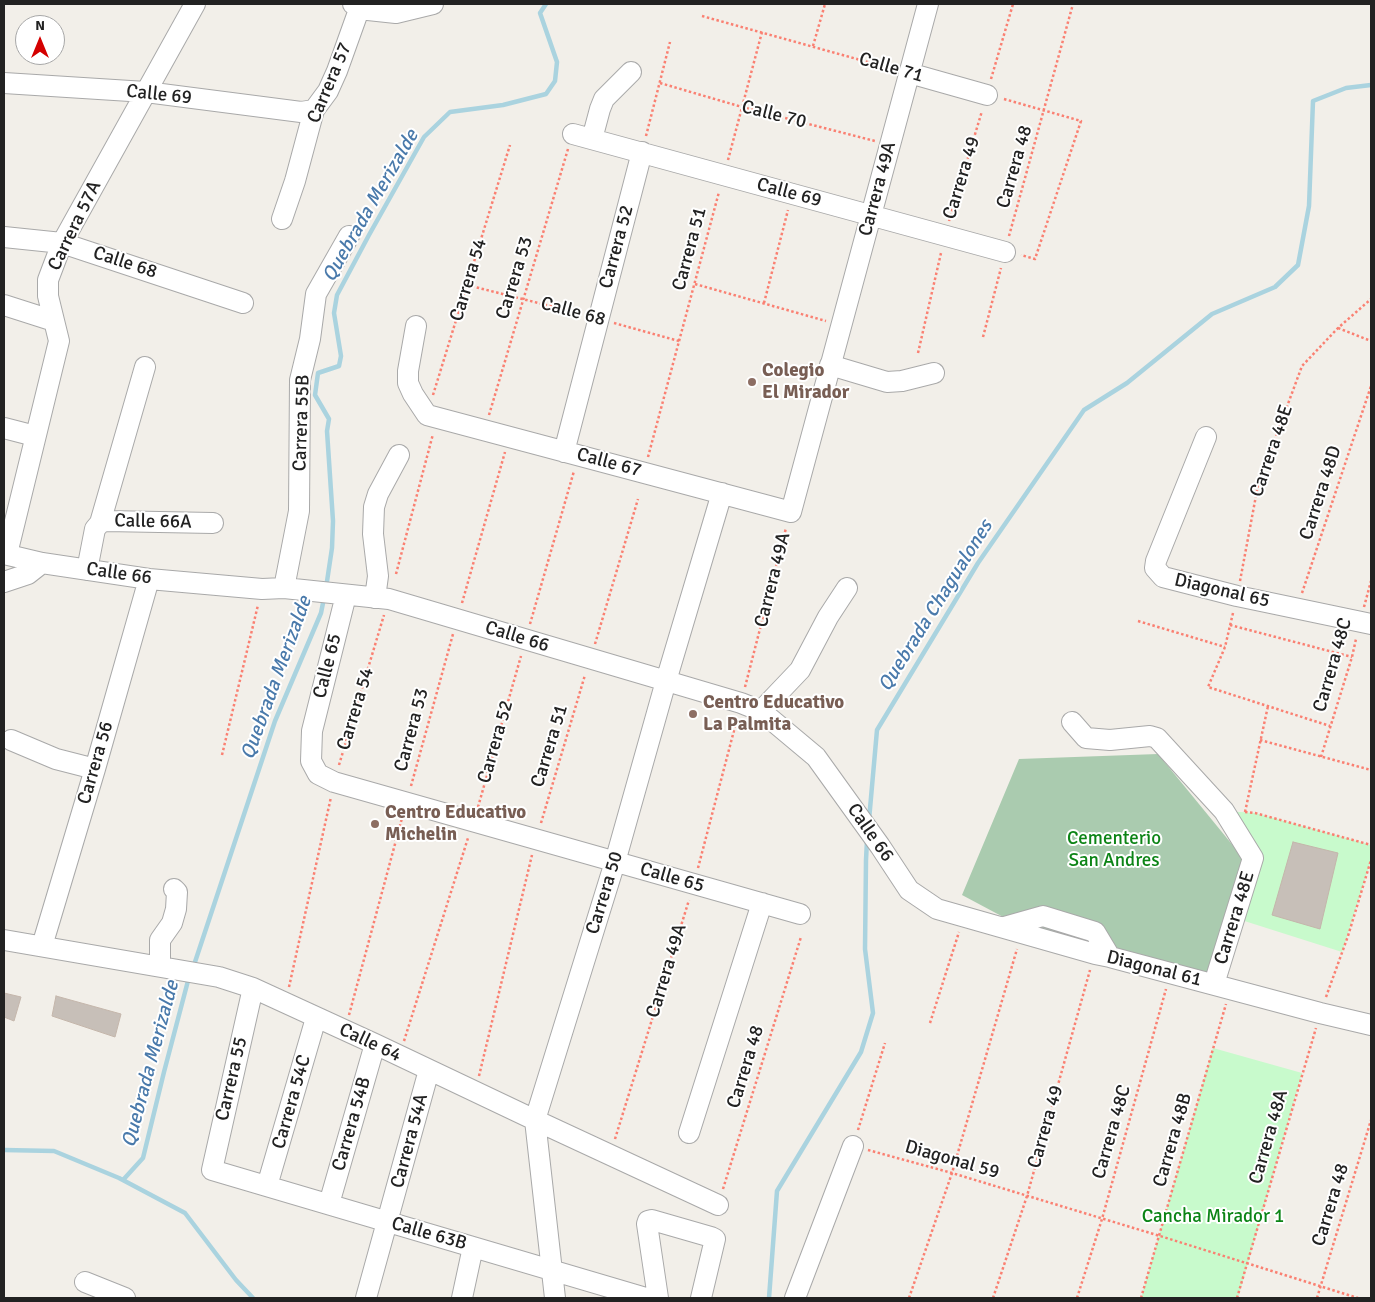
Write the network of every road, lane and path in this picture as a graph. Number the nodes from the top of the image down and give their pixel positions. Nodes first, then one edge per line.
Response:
1 (195, 4) edge
2 (358, 4) edge
3 (433, 4) edge
4 (825, 4) edge
5 (928, 4) edge
6 (1012, 4) edge
7 (1073, 4) edge
8 (702, 16) dead end
9 (762, 32) junction
10 (670, 42) dead end
11 (813, 46) junction
12 (631, 72) dead end
13 (909, 73) junction
14 (4, 83) edge
15 (660, 83) junction
16 (146, 92) junction
17 (987, 95) junction
18 (742, 108) junction
19 (314, 110) junction
20 (1044, 111) junction
21 (583, 136) junction
22 (510, 145) dead end
23 (890, 145) junction
24 (642, 152) junction
25 (724, 174) junction
26 (792, 194) junction
27 (871, 214) junction
28 (282, 219) dead end
29 (945, 234) junction
30 (349, 236) dead end
31 (4, 237) edge
32 (62, 242) junction
33 (1005, 252) junction
34 (1035, 258) dead end
35 (695, 284) junction
36 (467, 285) junction
37 (523, 298) junction
38 (1371, 299) edge
39 (243, 303) dead end
40 (764, 303) junction
41 (4, 305) edge
42 (599, 319) junction
43 (54, 321) junction
44 (841, 325) junction
45 (416, 326) dead end
46 (1338, 328) junction
47 (983, 337) dead end
48 (679, 341) junction
49 (1371, 341) edge
50 (918, 353) dead end
51 (830, 365) junction
52 (145, 367) dead end
53 (934, 373) dead end
54 (1371, 386) edge
55 (432, 417) junction
56 (4, 428) edge
57 (485, 431) junction
58 (35, 436) junction
59 (509, 437) junction
60 (1206, 437) dead end
61 (571, 454) junction
62 (399, 455) dead end
63 (644, 473) junction
64 (722, 493) junction
65 (638, 499) dead end
66 (790, 512) junction
67 (213, 523) dead end
68 (98, 526) junction
69 (6, 554) edge
70 (42, 563) junction
71 (87, 570) junction
72 (149, 579) junction
73 (1371, 581) edge
74 (4, 582) edge
75 (284, 588) junction
76 (847, 588) dead end
77 (262, 589) junction
78 (344, 595) junction
79 (1238, 596) junction
80 (382, 598) junction
81 (1297, 608) junction
82 (457, 619) junction
83 (1138, 621) dead end
84 (1366, 623) edge
85 (1230, 625) junction
86 (526, 640) junction
87 (1225, 647) junction
88 (1352, 657) junction
89 (590, 659) junction
90 (666, 681) junction
91 (741, 703) junction
92 (1268, 706) junction
93 (761, 711) junction
94 (1072, 722) dead end
95 (1330, 726) junction
96 (11, 740) dead end
97 (1260, 740) junction
98 (222, 755) dead end
99 (1321, 757) junction
100 (95, 769) junction
101 (1371, 770) edge
102 (334, 782) junction
103 (406, 802) junction
104 (1224, 811) junction
105 (1245, 812) junction
106 (474, 821) junction
107 (536, 839) junction
108 (1371, 845) edge
109 (1371, 860) edge
110 (616, 862) junction
111 (694, 884) junction
112 (174, 889) dead end
113 (762, 904) junction
114 (800, 914) dead end
115 (964, 916) junction
116 (1013, 930) junction
117 (801, 937) dead end
118 (4, 940) edge
119 (42, 946) junction
120 (1102, 955) junction
121 (160, 966) junction
122 (1171, 973) junction
123 (1222, 986) junction
124 (253, 988) junction
125 (285, 1003) junction
126 (1320, 1013) junction
127 (316, 1018) junction
128 (930, 1023) dead end
129 (1371, 1025) edge
130 (345, 1031) junction
131 (885, 1043) dead end
132 (375, 1044) junction
133 (399, 1056) junction
134 (429, 1070) junction
135 (475, 1092) junction
136 (536, 1120) junction
137 (1371, 1120) edge
138 (689, 1133) dead end
139 (853, 1146) junction
140 (610, 1154) junction
141 (212, 1170) joint
142 (952, 1173) junction
143 (267, 1186) junction
144 (1027, 1196) junction
145 (329, 1204) junction
146 (718, 1205) joint
147 (1102, 1219) junction
148 (387, 1222) junction
149 (1160, 1236) junction
150 (473, 1247) junction
151 (1246, 1264) junction
152 (552, 1270) junction
153 (85, 1282) dead end
154 (1320, 1286) junction
155 (125, 1298) edge
156 (366, 1298) edge
157 (462, 1298) edge
158 (555, 1298) edge
159 (646, 1298) edge
160 (658, 1298) edge
161 (702, 1298) edge
162 (795, 1298) edge
163 (909, 1298) edge
164 (993, 1298) edge
165 (1077, 1298) edge
166 (1141, 1298) edge
167 (1237, 1298) edge
168 (1317, 1298) edge
169 (1358, 1298) edge

1 - 16 street, Carrera 57A
2 - 3 street
2 - 19 street, Carrera 57
4 - 11 path
5 - 13 street, Carrera 49A
6 - 17 path, Carrera 49
7 - 20 path, Carrera 48
8 - 9 path, Calle 71
9 - 11 path, Calle 71
9 - 18 path, Carrera 51
10 - 15 path
11 - 13 path, Calle 71
12 - 21 street
13 - 17 street, Calle 71
13 - 23 street, Carrera 49A
14 - 16 street, Calle 69
15 - 18 path, Calle 70
15 - 24 path
16 - 19 street, Calle 69
16 - 32 street, Carrera 57A
17 - 20 path
17 - 29 path, Carrera 49
18 - 23 path, Calle 70
18 - 25 path, Carrera 51
19 - 28 street, Carrera 57
20 - 33 path, Carrera 48
20 - 34 path
21 - 24 street, Calle 69
21 - 37 path, Carrera 53
22 - 36 path, Carrera 54
23 - 27 street, Carrera 49A
24 - 25 street, Calle 69
24 - 42 street, Carrera 52
25 - 26 street, Calle 69
25 - 35 path, Carrera 51
26 - 27 street, Calle 69
26 - 40 path
27 - 29 street, Calle 69
27 - 44 street, Carrera 49A
29 - 33 street, Calle 69
29 - 50 path, Carrera 49
30 - 75 street, Carrera 55B
31 - 32 street, Calle 68
32 - 39 street, Calle 68
32 - 43 street, Carrera 57A
33 - 47 path, Carrera 48
35 - 40 path
35 - 48 path, Carrera 51
36 - 37 path, Calle 68
36 - 55 path, Carrera 54
37 - 42 path, Calle 68
37 - 57 path, Carrera 53
38 - 46 path, Carrera 48E
40 - 44 path
41 - 43 street
42 - 48 path, Calle 68
42 - 61 street, Carrera 52
43 - 58 street, Carrera 57A
44 - 51 street, Carrera 49A
45 - 55 street
46 - 49 path
46 - 79 path, Carrera 48E
48 - 63 path, Carrera 51
51 - 53 street
51 - 66 street, Carrera 49A
52 - 68 street
54 - 81 path, Carrera 48D
55 - 57 street, Calle 67
55 - 80 path, Carrera 54
56 - 58 street
57 - 59 street, Calle 67
58 - 69 street, Carrera 57A
59 - 61 street, Calle 67
59 - 82 path, Carrera 53
60 - 79 street, Diagonal 65
61 - 63 street, Calle 67
61 - 86 path, Carrera 52
62 - 80 street
63 - 64 street, Calle 67
64 - 66 street, Calle 67
64 - 90 street, Carrera 50
65 - 89 path, Carrera 51
66 - 91 path, Carrera 49A
67 - 68 street, Calle 66A
68 - 71 street
69 - 70 street, Calle 66
70 - 71 street, Calle 66
70 - 74 street
71 - 72 street, Calle 66
72 - 77 street, Calle 66
72 - 100 street, Carrera 56
73 - 84 path, Carrera 48C
75 - 77 street, Calle 66
75 - 78 street, Calle 66
76 - 93 street
77 - 98 path
78 - 80 street, Calle 66
78 - 102 street, Calle 65
79 - 81 street, Diagonal 65
79 - 85 path, Carrera 48E
80 - 82 street, Calle 66
80 - 102 path, Carrera 54
81 - 84 street, Diagonal 65
82 - 86 street, Calle 66
82 - 103 path, Carrera 53
83 - 87 path
84 - 88 path, Carrera 48C
85 - 87 path, Carrera 48E
85 - 88 path, Diagonal 65
86 - 89 street, Calle 66
86 - 106 path, Carrera 52
87 - 92 path, Carrera 48E
88 - 95 path, Carrera 48C
89 - 90 street, Calle 66
89 - 107 path, Carrera 51
90 - 91 street, Calle 66
90 - 110 street, Carrera 50
91 - 93 street, Calle 66
91 - 111 path, Carrera 49A
92 - 95 path
92 - 97 path
93 - 115 street, Calle 66
94 - 104 street, Carrera 48E
95 - 99 path, Carrera 48C
96 - 100 street
97 - 99 path
97 - 105 path
99 - 101 path
100 - 119 street, Carrera 56
102 - 103 street, Calle 65
102 - 125 path, Carrera 54
103 - 106 street, Calle 65
103 - 130 path, Carrera 53
104 - 105 path
104 - 123 street, Carrera 48E
105 - 108 path
106 - 107 street, Calle 65
106 - 133 path, Carrera 52
107 - 110 street, Calle 65
107 - 135 path, Carrera 51
109 - 126 path
110 - 111 street, Calle 65
110 - 136 street, Carrera 50
111 - 113 street, Calle 65
111 - 140 path, Carrera 49A
112 - 121 street
113 - 114 street, Calle 65
113 - 138 street
115 - 116 street
115 - 128 path
116 - 120 street
116 - 142 path
117 - 146 path, Carrera 48
118 - 119 street, Calle 64
119 - 121 street, Calle 64
120 - 122 street, Diagonal 61
120 - 144 path, Carrera 49
121 - 124 street, Calle 64
122 - 123 street, Diagonal 61
122 - 147 path, Carrera 48C
123 - 126 street, Diagonal 61
123 - 149 path, Carrera 48B
124 - 125 street, Calle 64
124 - 141 street, Carrera 55
125 - 127 street, Calle 64
126 - 129 street, Diagonal 61
126 - 151 path, Carrera 48A
127 - 130 street, Calle 64
127 - 143 street, Carrera 54C
130 - 132 street, Calle 64
131 - 139 path
132 - 133 street, Calle 64
132 - 145 street, Carrera 54B
133 - 134 street, Calle 64
134 - 135 street, Calle 64
134 - 148 street, Carrera 54A
135 - 136 street, Calle 64
136 - 140 street, Calle 64
136 - 152 street, Carrera 50
137 - 154 path, Carrera 48
139 - 142 path, Diagonal 59
139 - 162 street
140 - 146 street, Calle 64
141 - 143 street, Calle 63B
142 - 144 path, Diagonal 59
142 - 163 path
143 - 145 street, Calle 63B
144 - 147 path, Diagonal 59
144 - 164 path, Carrera 49
145 - 148 street, Calle 63B
147 - 149 path, Diagonal 59
147 - 165 path, Carrera 48C
148 - 150 street, Calle 63B
148 - 156 street, Carrera 54A
149 - 151 path, Diagonal 59
149 - 166 path, Carrera 48B
150 - 152 street, Calle 63B
150 - 157 street
151 - 154 path, Diagonal 59
151 - 167 path, Carrera 48A
152 - 158 street, Carrera 50
152 - 159 street, Calle 63B
153 - 155 street
154 - 168 path, Carrera 48
154 - 169 path, Diagonal 59
160 - 161 street

